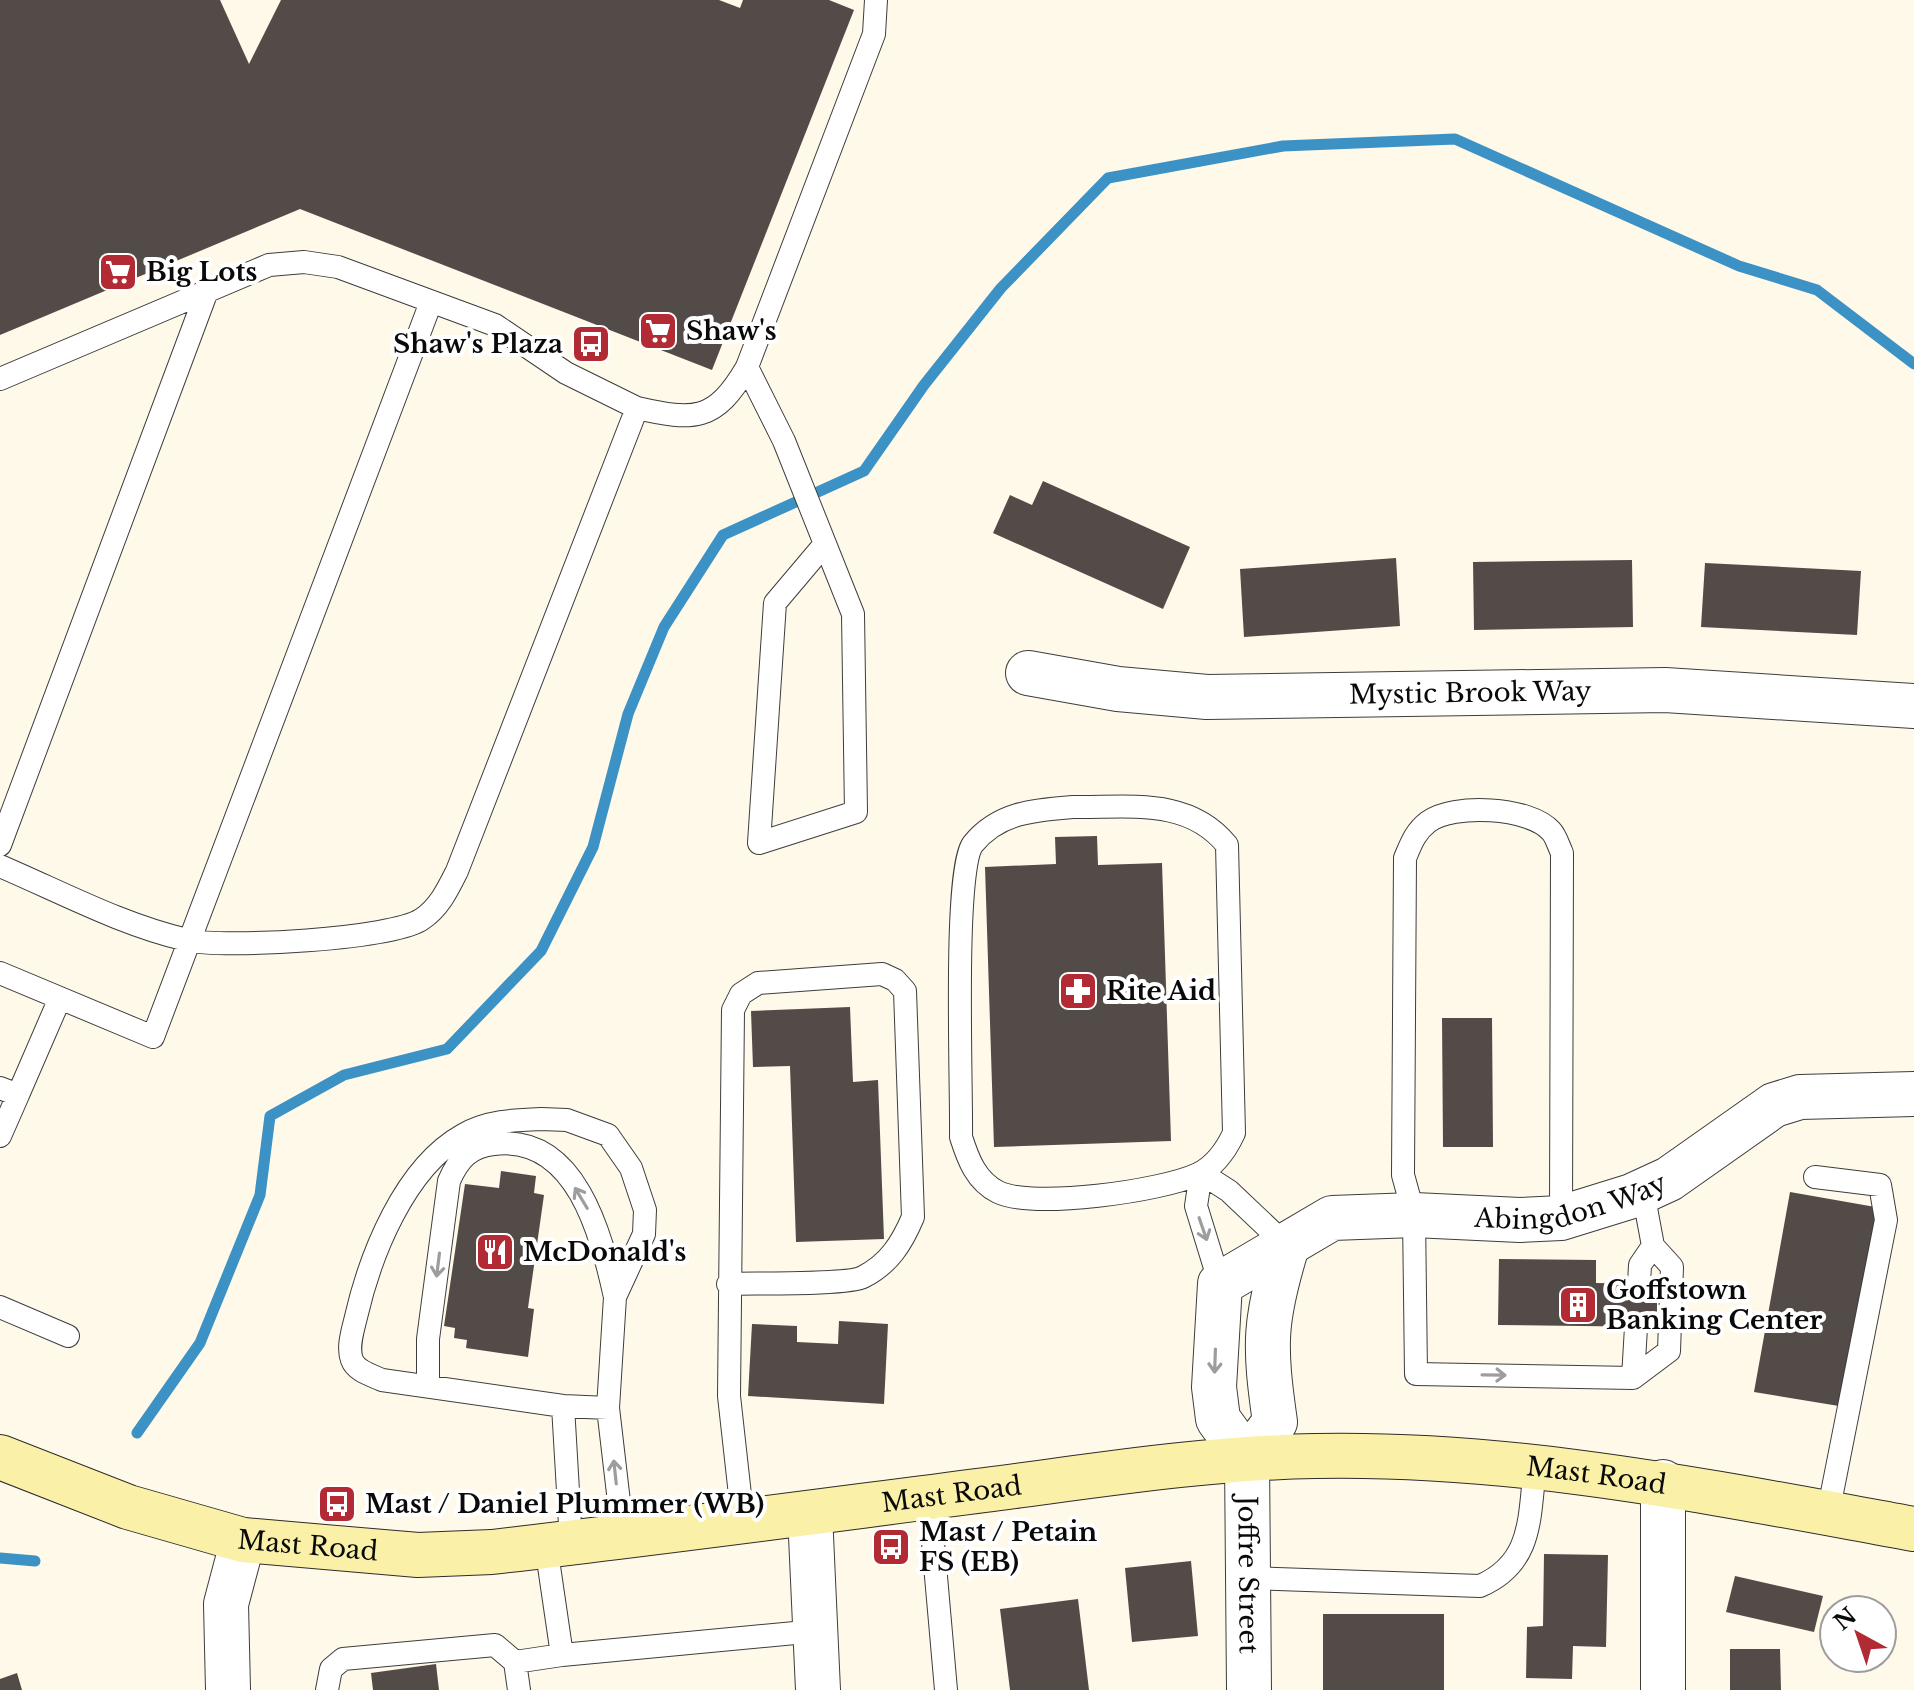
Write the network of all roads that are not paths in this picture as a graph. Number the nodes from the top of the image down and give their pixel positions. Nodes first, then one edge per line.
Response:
1 (876, 0) edge
2 (207, 291) junction
3 (431, 302) junction
4 (747, 367) junction
5 (0, 379) edge
6 (637, 408) junction
7 (824, 545) junction
8 (1028, 673) dead end
9 (1914, 706) edge
10 (0, 845) edge
11 (0, 866) edge
12 (190, 941) junction
13 (0, 973) edge
14 (60, 998) junction
15 (9, 1092) edge
16 (1914, 1094) edge
17 (0, 1136) edge
18 (1201, 1173) junction
19 (1815, 1177) dead end
20 (1643, 1192) junction
21 (1414, 1215) junction
22 (1561, 1218) junction
23 (1287, 1246) junction
24 (1653, 1246) junction
25 (728, 1284) junction
26 (1220, 1284) junction
27 (1639, 1284) dead end
28 (615, 1297) junction
29 (0, 1307) edge
30 (1636, 1327) dead end
31 (68, 1336) dead end
32 (1633, 1378) junction
33 (428, 1386) junction
34 (563, 1406) junction
35 (608, 1408) junction
36 (0, 1457) edge
37 (1247, 1459) junction
38 (1535, 1467) junction
39 (1663, 1482) junction
40 (929, 1497) junction
41 (1828, 1513) junction
42 (810, 1514) junction
43 (743, 1522) junction
44 (1914, 1529) edge
45 (623, 1536) junction
46 (243, 1540) junction
47 (559, 1544) junction
48 (1248, 1578) junction
49 (816, 1631) junction
50 (562, 1655) junction
51 (515, 1662) junction
52 (228, 1690) edge
53 (327, 1690) edge
54 (519, 1690) edge
55 (818, 1690) edge
56 (946, 1690) edge
57 (1249, 1690) edge
58 (1663, 1690) edge

1 - 4 lane
2 - 3 lane
2 - 5 lane
2 - 10 lane
3 - 6 lane
3 - 12 lane
4 - 6 lane
4 - 7 lane
6 - 12 lane
7 - 7 lane
8 - 9 street, Mystic Brook Way
11 - 12 lane
12 - 14 lane
13 - 14 lane
14 - 15 lane
15 - 17 lane
16 - 20 street, Abingdon Way
18 - 18 lane
18 - 23 lane
18 -> 26 lane
19 - 41 lane
20 - 22 street, Abingdon Way
20 - 24 lane
21 - 22 street, Abingdon Way
21 - 22 lane
21 - 23 street, Abingdon Way
21 -> 32 lane
23 - 26 street, Abingdon Way
23 - 37 street
24 - 27 lane
24 - 32 lane
25 - 25 lane
25 - 43 lane
26 -> 37 street
28 -> 33 lane
28 - 33 lane
28 - 35 lane
29 - 31 lane
30 - 32 lane
33 - 34 lane
34 - 35 lane
34 - 47 lane
45 -> 35 lane
36 - 46 main road, Mast Road
37 - 38 main road, Mast Road
37 - 40 main road, Mast Road
37 - 48 street, Joffre Street
38 - 39 main road, Mast Road
38 - 48 lane
39 - 41 main road, Mast Road
39 - 58 street
40 - 42 main road, Mast Road
40 - 56 lane
41 - 44 main road, Mast Road
42 - 43 main road, Mast Road
42 - 49 street
43 - 45 main road, Mast Road
45 - 47 main road, Mast Road
46 - 47 main road, Mast Road
46 - 52 street
47 - 50 lane
48 - 57 street, Joffre Street
49 - 50 lane
49 - 55 street
50 - 51 lane
51 - 53 lane
51 - 54 lane

